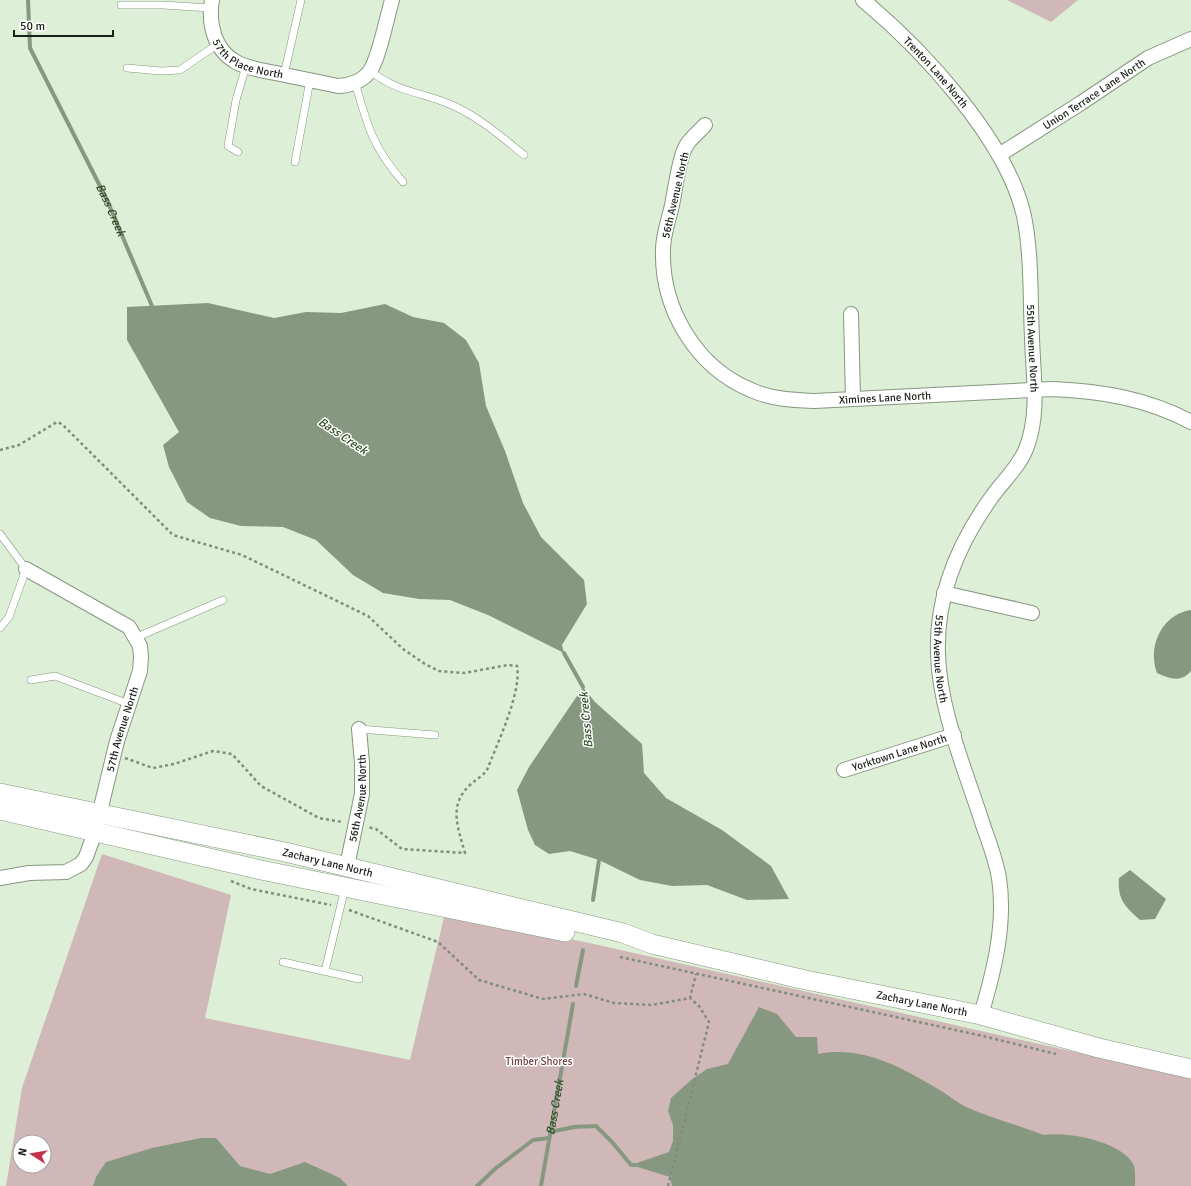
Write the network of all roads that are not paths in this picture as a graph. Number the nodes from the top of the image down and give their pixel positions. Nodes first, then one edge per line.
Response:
1 (301, 0) edge
2 (392, 0) edge
3 (863, 0) edge
4 (211, 4) edge
5 (121, 5) dead end
6 (1191, 39) edge
7 (218, 44) junction
8 (246, 66) junction
9 (127, 68) dead end
10 (370, 71) junction
11 (284, 75) junction
12 (305, 79) junction
13 (355, 82) junction
14 (705, 125) dead end
15 (238, 152) dead end
16 (524, 155) dead end
17 (999, 155) junction
18 (295, 162) dead end
19 (403, 182) dead end
20 (663, 248) joint
21 (851, 314) dead end
22 (1034, 391) junction
23 (853, 400) junction
24 (1191, 422) edge
25 (0, 534) edge
26 (26, 569) junction
27 (944, 593) junction
28 (223, 600) dead end
29 (1032, 614) dead end
30 (0, 628) edge
31 (135, 638) junction
32 (31, 680) dead end
33 (129, 704) junction
34 (359, 729) joint
35 (435, 735) dead end
36 (954, 735) junction
37 (844, 770) dead end
38 (0, 793) edge
39 (0, 810) edge
40 (100, 813) junction
41 (95, 832) junction
42 (346, 877) junction
43 (0, 878) edge
44 (283, 962) dead end
45 (325, 971) junction
46 (359, 979) dead end
47 (981, 1015) junction
48 (1191, 1069) edge

1 - 11 lane
2 - 10 street
3 - 17 street, Trenton Lane North
4 - 5 lane
4 - 7 street, 57th Place North
6 - 17 street, Union Terrace Lane North
7 - 8 street, 57th Place North
7 - 9 lane
8 - 11 street, 57th Place North
8 - 15 lane
10 - 13 street
10 - 16 lane
11 - 12 street, 57th Place North
12 - 13 street
12 - 18 lane
13 - 19 lane
14 - 20 street, 56th Avenue North
17 - 22 street, 55th Avenue North
20 - 23 street, Ximines Lane North
21 - 23 street
22 - 23 street, Ximines Lane North
22 - 24 street, Ximines Lane North
22 - 27 street, 55th Avenue North
25 - 26 lane
26 - 30 lane
26 - 31 street, 57th Avenue North
27 - 29 street
27 - 36 street, 55th Avenue North
28 - 31 lane
31 - 33 street, 57th Avenue North
32 - 33 lane
33 - 40 street, 57th Avenue North
34 - 35 lane
34 - 42 street, 56th Avenue North
36 - 37 street, Yorktown Lane North
36 - 47 street, 55th Avenue North
38 - 40 street, Zachary Lane North
39 - 41 street, Zachary Lane North
40 - 41 street, 57th Avenue North
40 - 42 street, Zachary Lane North
41 - 42 street, Zachary Lane North
41 - 43 street, 57th Avenue North
42 - 45 lane
42 - 47 street, Zachary Lane North
44 - 45 lane
45 - 46 lane
47 - 48 street, Zachary Lane North

